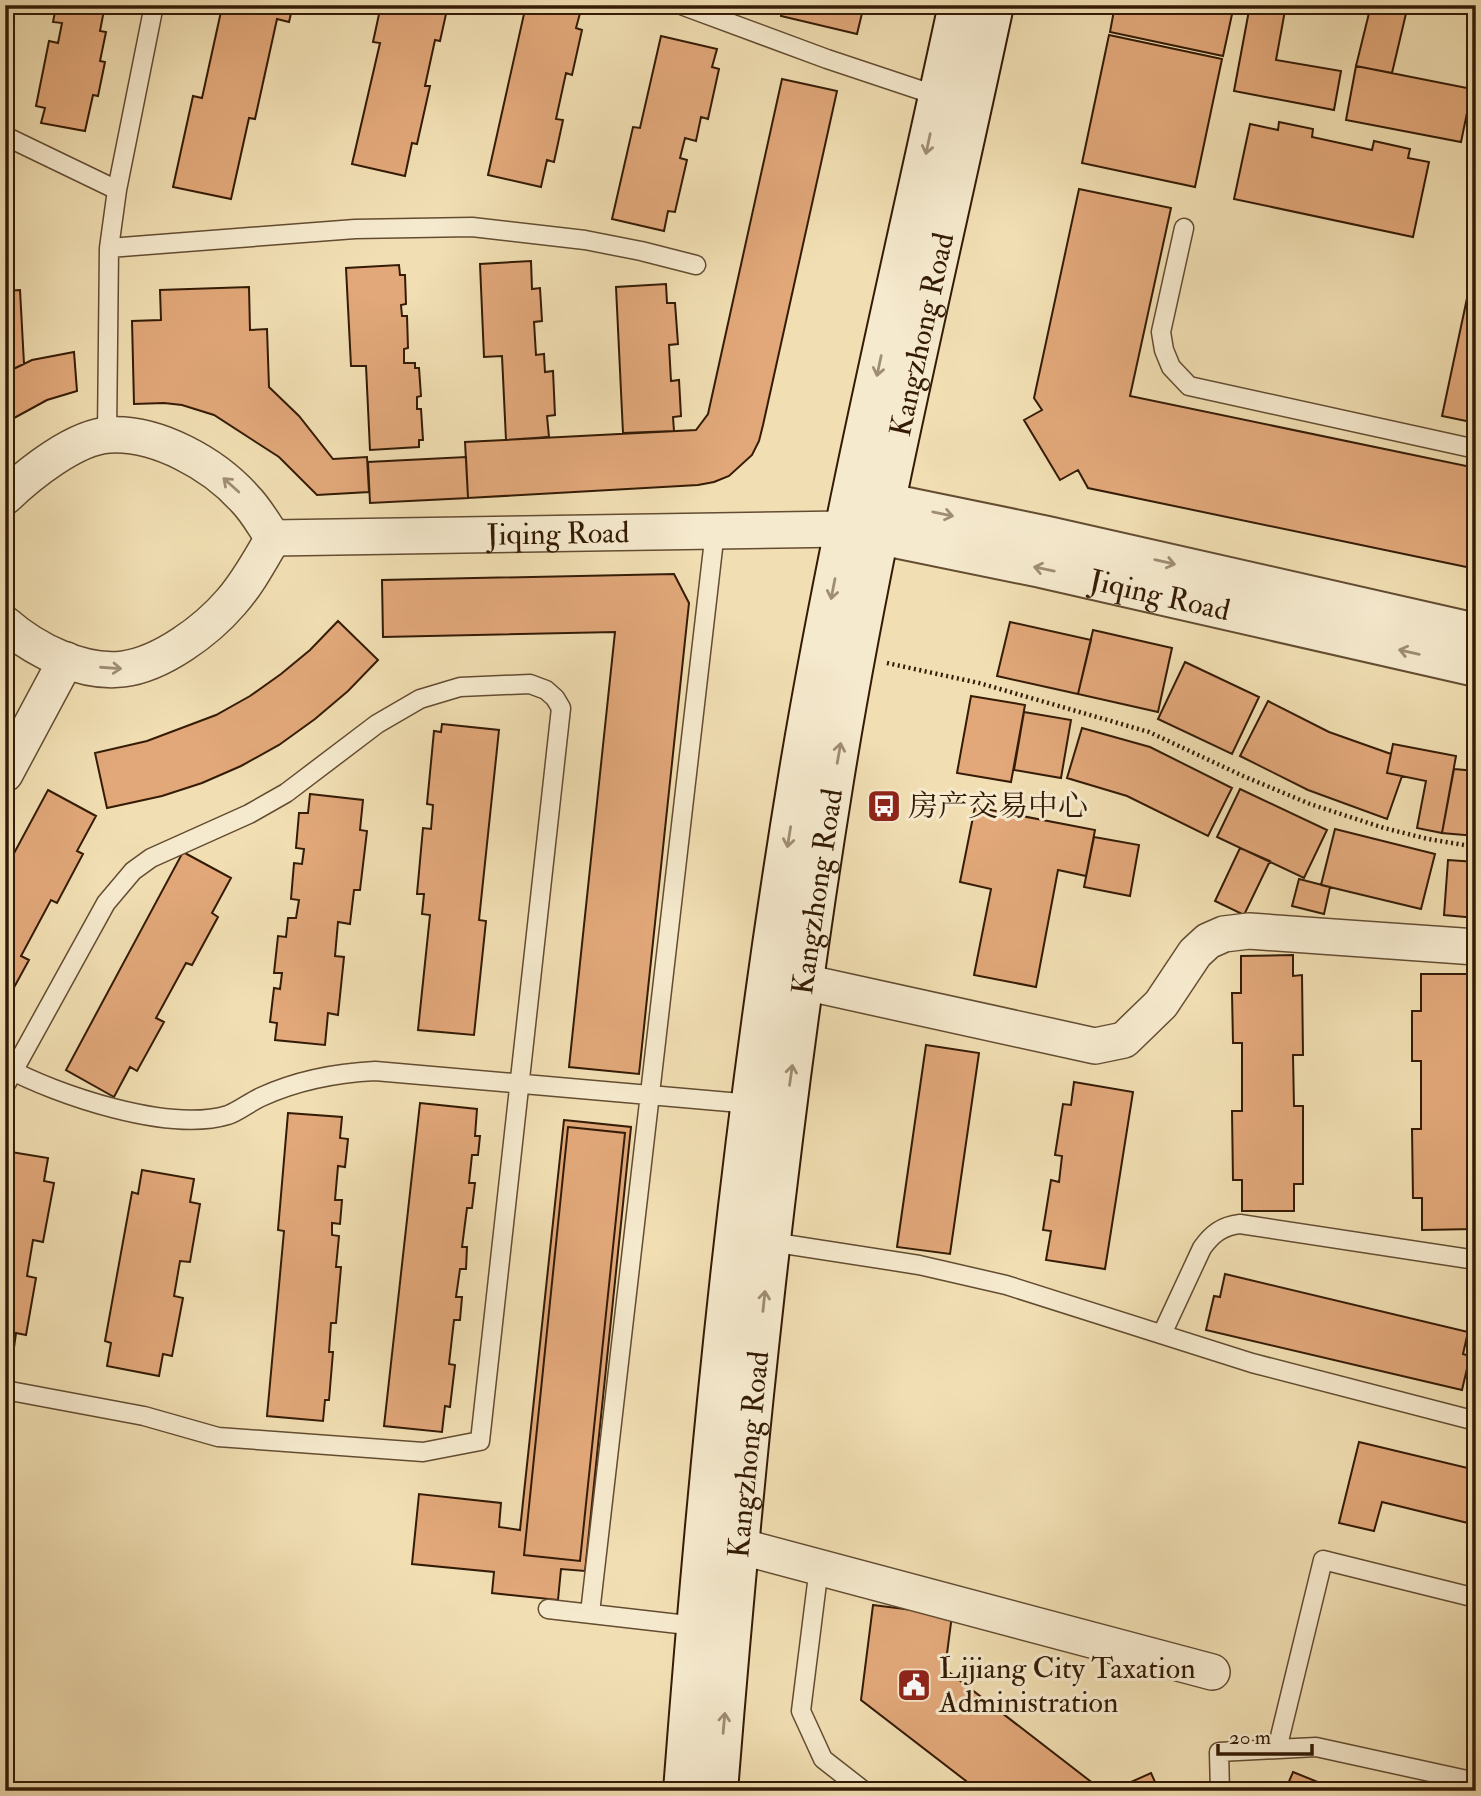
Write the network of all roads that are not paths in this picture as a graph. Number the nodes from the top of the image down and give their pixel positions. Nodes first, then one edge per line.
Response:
1 (153, 5) edge
2 (681, 5) edge
3 (958, 5) edge
4 (995, 5) edge
5 (938, 96) junction
6 (5, 136) edge
7 (117, 190) junction
8 (1184, 228) dead end
9 (110, 248) junction
10 (696, 265) dead end
11 (107, 435) junction
12 (1476, 449) edge
13 (5, 497) edge
14 (861, 518) junction
15 (715, 531) junction
16 (273, 538) junction
17 (5, 624) edge
18 (1476, 633) edge
19 (65, 660) junction
20 (1476, 667) edge
21 (5, 774) edge
22 (1476, 947) edge
23 (804, 982) junction
24 (8, 1075) edge
25 (520, 1083) junction
26 (650, 1095) junction
27 (752, 1104) junction
28 (771, 1242) junction
29 (1476, 1260) edge
30 (1162, 1334) junction
31 (5, 1390) edge
32 (1476, 1421) edge
33 (739, 1546) junction
34 (818, 1567) junction
35 (1476, 1598) edge
36 (548, 1609) dead end
37 (590, 1614) junction
38 (696, 1626) junction
39 (1212, 1672) dead end
40 (1277, 1749) junction
41 (1476, 1782) edge
42 (683, 1791) edge
43 (718, 1791) edge
44 (864, 1791) edge
45 (1220, 1791) edge

1 - 7 lane
2 - 5 lane
3 - 5 main road, Kangzhong Road
4 - 14 main road, Kangzhong Road
5 -> 14 main road, Kangzhong Road
6 - 7 lane
7 - 9 lane
8 - 12 lane
9 - 10 lane
9 - 11 lane
11 - 13 street
16 -> 11 street
14 - 15 street, Jiqing Road
14 -> 18 main road, Jiqing Road
20 -> 14 main road, Jiqing Road
23 -> 14 main road, Kangzhong Road
14 -> 27 main road, Kangzhong Road
15 - 16 street, Jiqing Road
15 - 26 lane
19 -> 16 street
17 - 19 street
19 - 21 street
22 - 23 street
28 -> 23 main road, Kangzhong Road
24 - 25 lane
24 - 25 lane
25 - 26 lane
25 - 31 lane
26 - 27 lane
26 - 37 lane
27 - 38 main road, Kangzhong Road
28 - 30 lane
33 -> 28 main road, Kangzhong Road
29 - 30 lane
30 - 32 lane
33 - 34 street
43 -> 33 main road, Kangzhong Road
34 - 39 street
34 - 44 lane
35 - 40 lane
36 - 37 lane
37 - 38 lane
38 - 42 main road, Kangzhong Road
40 - 41 lane
40 - 45 lane

